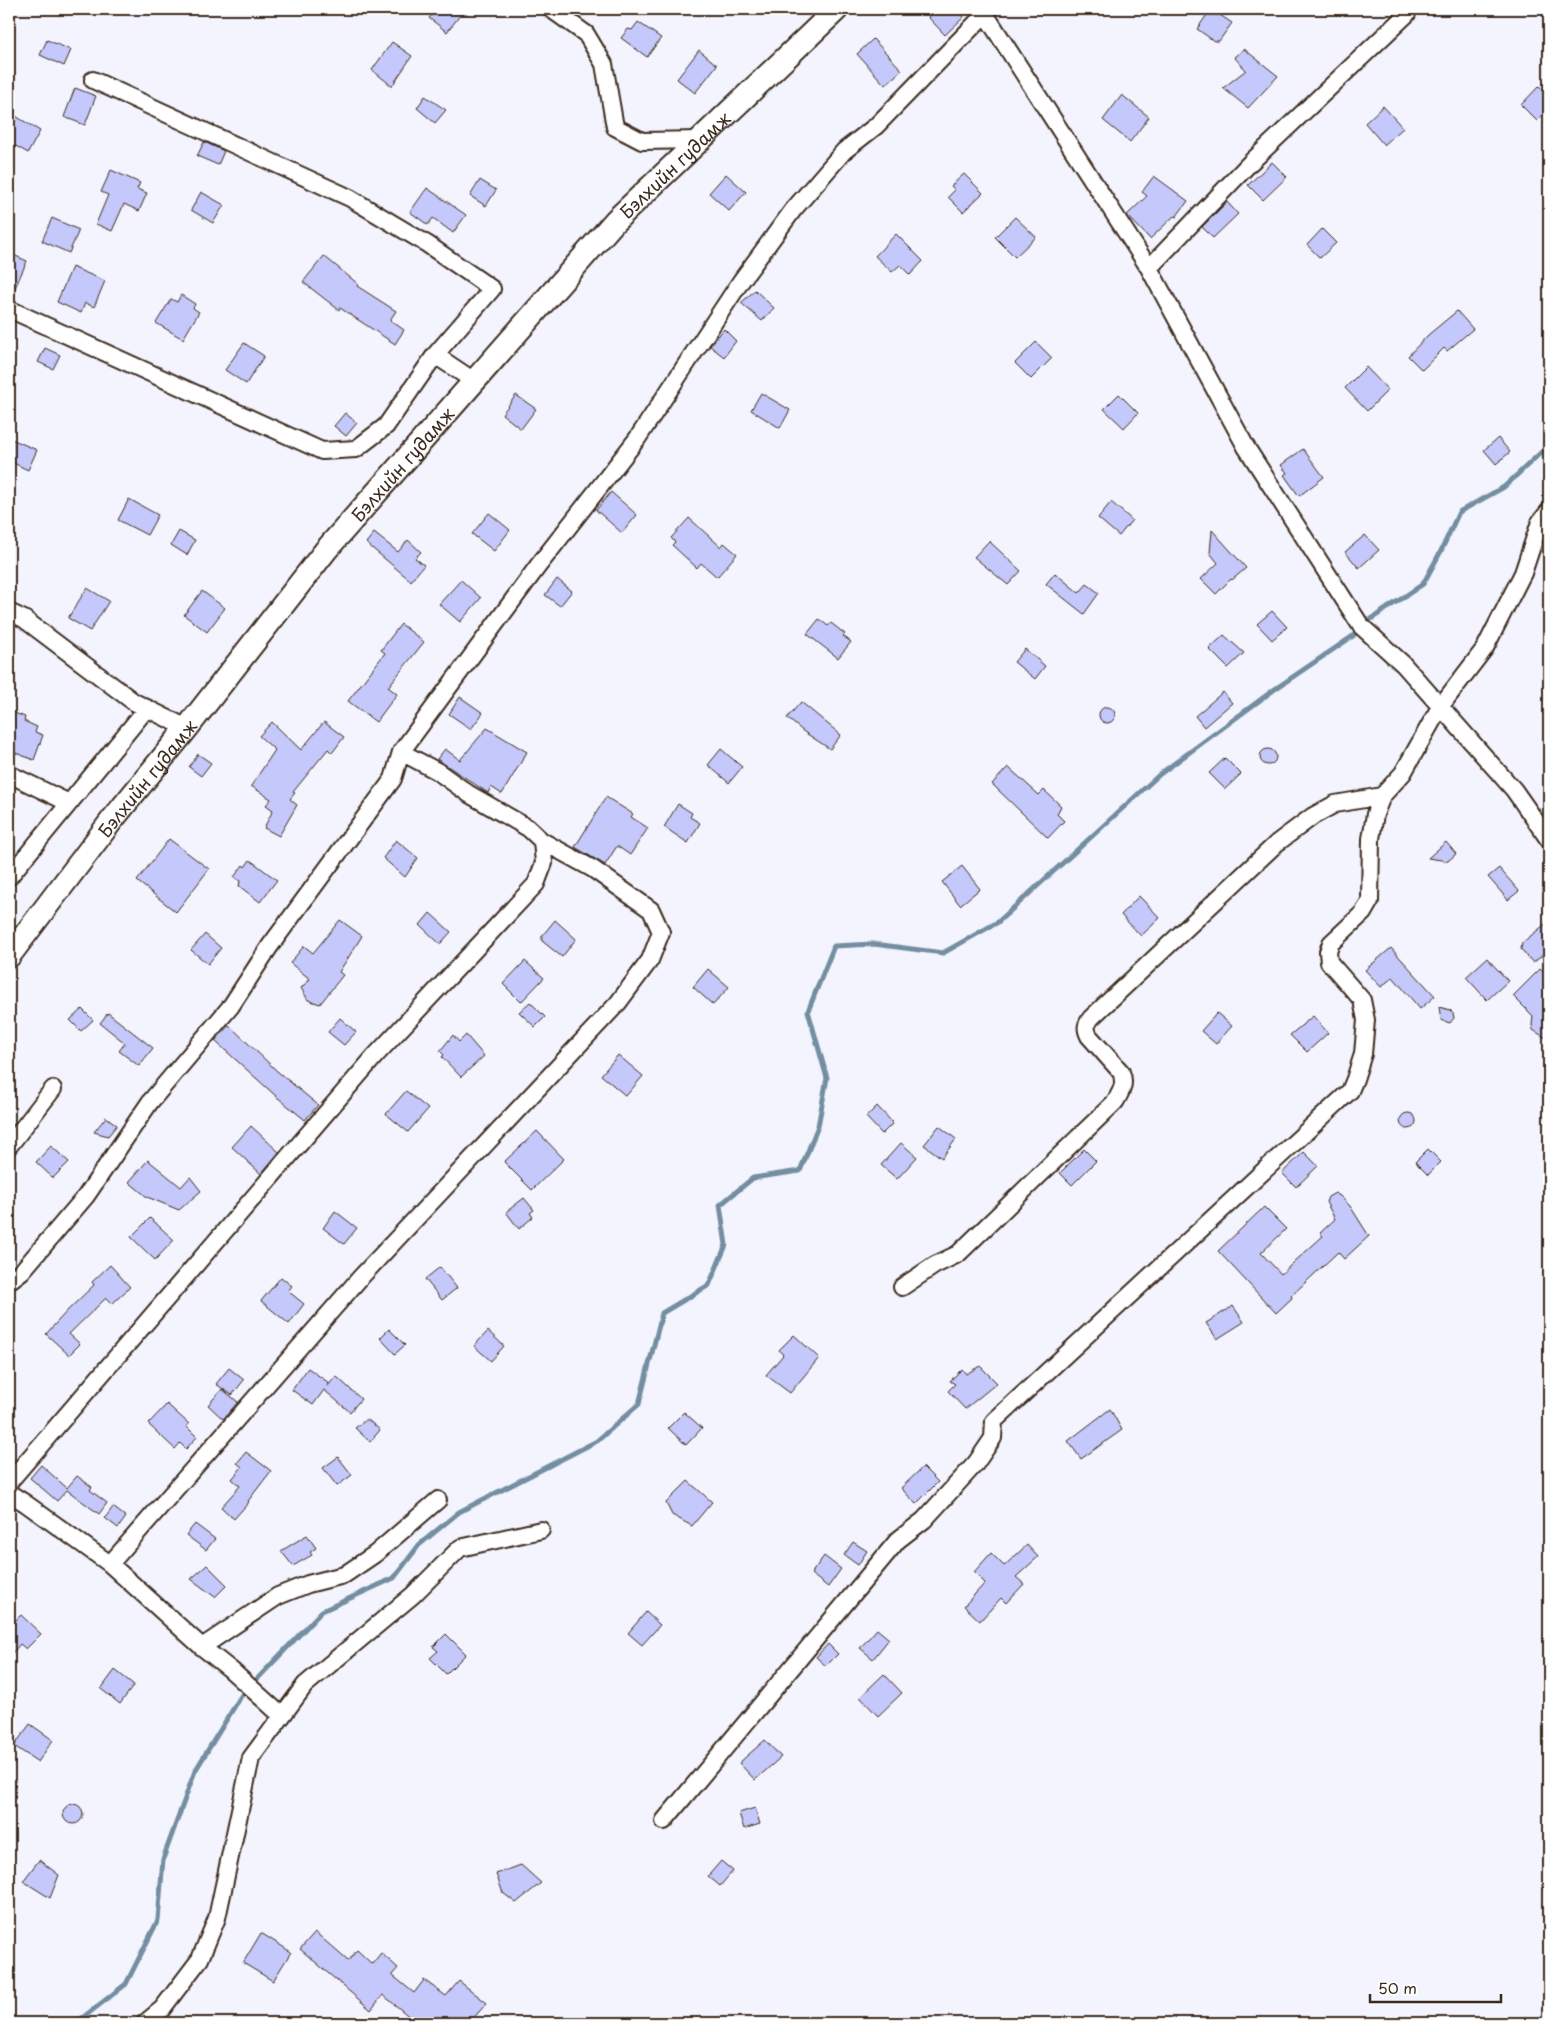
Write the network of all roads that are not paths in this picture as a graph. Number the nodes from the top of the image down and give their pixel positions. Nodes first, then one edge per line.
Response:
1 (551, 9) edge
2 (837, 9) edge
3 (984, 11) edge
4 (1407, 14) dead end
5 (93, 80) dead end
6 (701, 140) junction
7 (1149, 268) junction
8 (9, 309) edge
9 (435, 355) junction
10 (474, 381) junction
11 (1549, 511) edge
12 (9, 612) edge
13 (1440, 707) junction
14 (147, 708) junction
15 (188, 728) junction
16 (401, 752) junction
17 (9, 774) edge
18 (1382, 796) junction
19 (69, 803) junction
20 (1549, 840) edge
21 (542, 841) junction
22 (9, 877) edge
23 (9, 956) edge
24 (53, 1089) dead end
25 (9, 1146) edge
26 (9, 1281) edge
27 (902, 1287) dead end
28 (9, 1482) edge
29 (9, 1493) edge
30 (438, 1500) dead end
31 (541, 1530) dead end
32 (110, 1564) junction
33 (202, 1647) junction
34 (282, 1716) junction
35 (664, 1820) dead end
36 (145, 2023) edge

1 - 6 street
2 - 6 main road, Бэлхийн гудамж
3 - 7 street
3 - 16 street
4 - 7 street
5 - 9 street
6 - 10 main road, Бэлхийн гудамж
7 - 13 street
8 - 9 street
9 - 10 street
10 - 15 main road, Бэлхийн гудамж
11 - 13 street
12 - 14 street
13 - 18 street
13 - 20 street
14 - 15 street
14 - 19 street
15 - 23 main road, Бэлхийн гудамж
16 - 21 street
16 - 26 street
17 - 19 street
18 - 27 street
18 - 35 street
19 - 22 street
21 - 28 street
21 - 32 street
24 - 25 street
29 - 32 street
30 - 33 street
31 - 34 street
32 - 33 street
33 - 34 street
34 - 36 street

